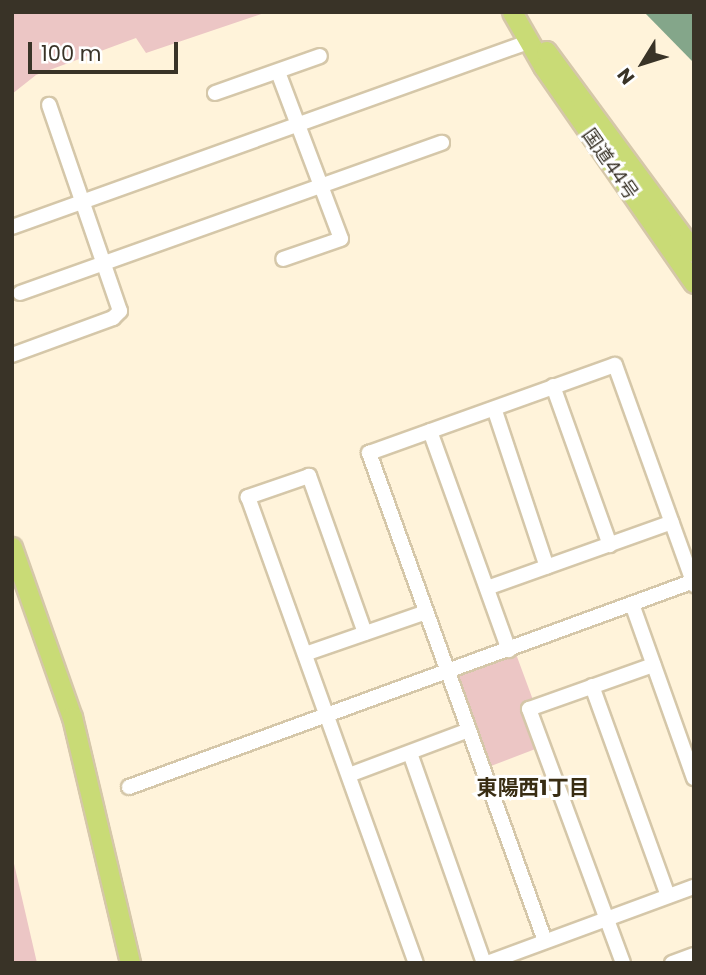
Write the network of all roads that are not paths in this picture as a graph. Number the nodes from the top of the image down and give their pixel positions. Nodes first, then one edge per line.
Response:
1 (512, 12) edge
2 (531, 41) junction
3 (320, 56) dead end
4 (278, 72) junction
5 (215, 93) dead end
6 (49, 105) dead end
7 (297, 125) junction
8 (442, 143) dead end
9 (320, 185) junction
10 (86, 202) junction
11 (12, 227) edge
12 (694, 252) edge
13 (284, 259) dead end
14 (104, 262) junction
15 (694, 283) edge
16 (20, 293) dead end
17 (12, 355) edge
18 (552, 386) junction
19 (495, 411) junction
20 (430, 431) junction
21 (672, 522) junction
22 (610, 545) junction
23 (12, 547) edge
24 (547, 566) junction
25 (12, 580) edge
26 (693, 583) edge
27 (487, 589) junction
28 (632, 604) junction
29 (426, 612) junction
30 (365, 633) junction
31 (509, 650) junction
32 (305, 653) junction
33 (653, 665) junction
34 (447, 670) junction
35 (592, 685) junction
36 (326, 714) junction
37 (470, 730) junction
38 (694, 734) edge
39 (679, 739) junction
40 (410, 753) junction
41 (349, 775) junction
42 (694, 778) edge
43 (129, 787) dead end
44 (694, 887) edge
45 (668, 897) junction
46 (608, 918) junction
47 (545, 941) junction
48 (694, 955) edge
49 (121, 963) edge
50 (130, 963) edge
51 (416, 963) edge
52 (486, 963) edge
53 (623, 963) edge
54 (672, 963) edge

1 - 2 highway, 国道44号
2 - 7 street
2 - 12 highway, 国道44号
2 - 15 highway, 国道44号
3 - 4 street
4 - 5 street
4 - 7 street
6 - 10 street
7 - 9 street
7 - 10 street
8 - 9 street
9 - 13 street
9 - 14 street
10 - 11 street
10 - 14 street
14 - 16 street
14 - 17 street
18 - 19 street
18 - 21 street
18 - 22 street
19 - 20 street
19 - 24 street
20 - 27 street
20 - 29 street
21 - 22 street
21 - 26 street
22 - 24 street
23 - 50 highway
24 - 27 street
25 - 49 highway
26 - 28 street
27 - 31 street
28 - 31 street
28 - 33 street
29 - 30 street
29 - 34 street
30 - 32 street
30 - 32 street
31 - 34 street
32 - 36 street
33 - 35 street
33 - 39 street
34 - 36 street
34 - 37 street
35 - 45 street
35 - 46 street
36 - 41 street
36 - 43 street
37 - 40 street
37 - 47 street
38 - 39 street
39 - 42 street
40 - 41 street
40 - 52 street
41 - 51 street
44 - 45 street
45 - 46 street
46 - 47 street
46 - 53 street
47 - 52 street
48 - 54 street

